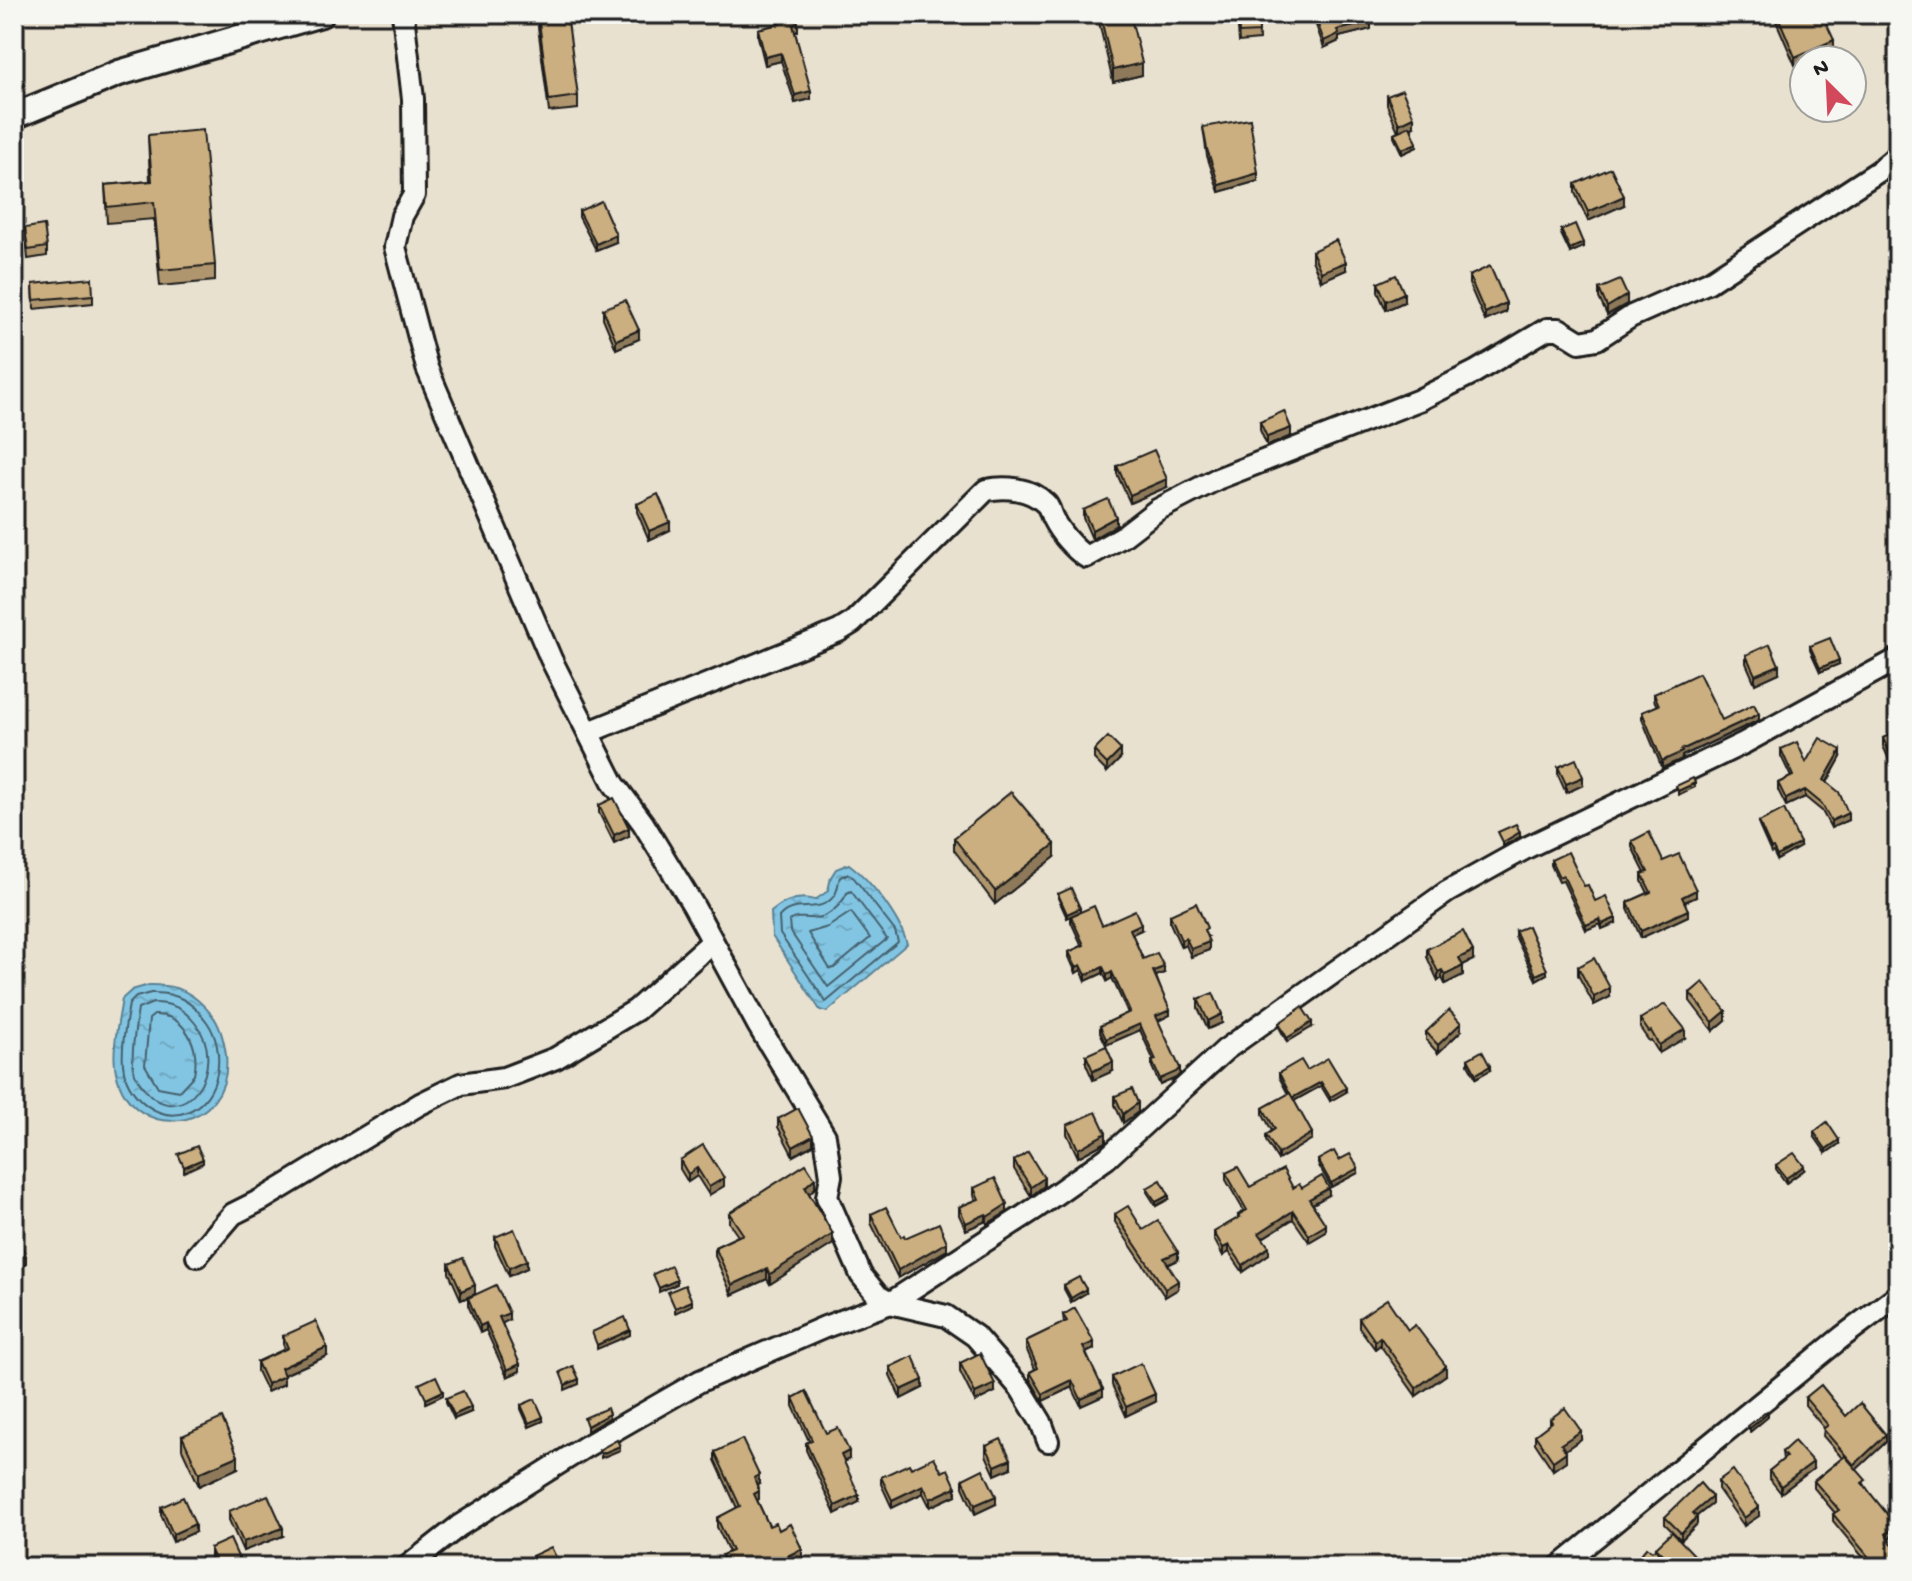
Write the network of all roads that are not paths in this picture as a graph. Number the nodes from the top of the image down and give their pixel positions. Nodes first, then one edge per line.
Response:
1 (321, 14) edge
2 (403, 14) edge
3 (14, 116) edge
4 (1898, 155) edge
5 (1898, 659) edge
6 (589, 732) junction
7 (712, 942) junction
8 (197, 1256) dead end
9 (1898, 1295) edge
10 (890, 1303) junction
11 (1048, 1441) dead end
12 (407, 1567) edge
13 (1559, 1567) edge

1 - 3 street
2 - 6 street
4 - 6 street
5 - 10 street
6 - 7 street
7 - 8 street
7 - 10 street
9 - 13 street
10 - 11 street
10 - 12 street

